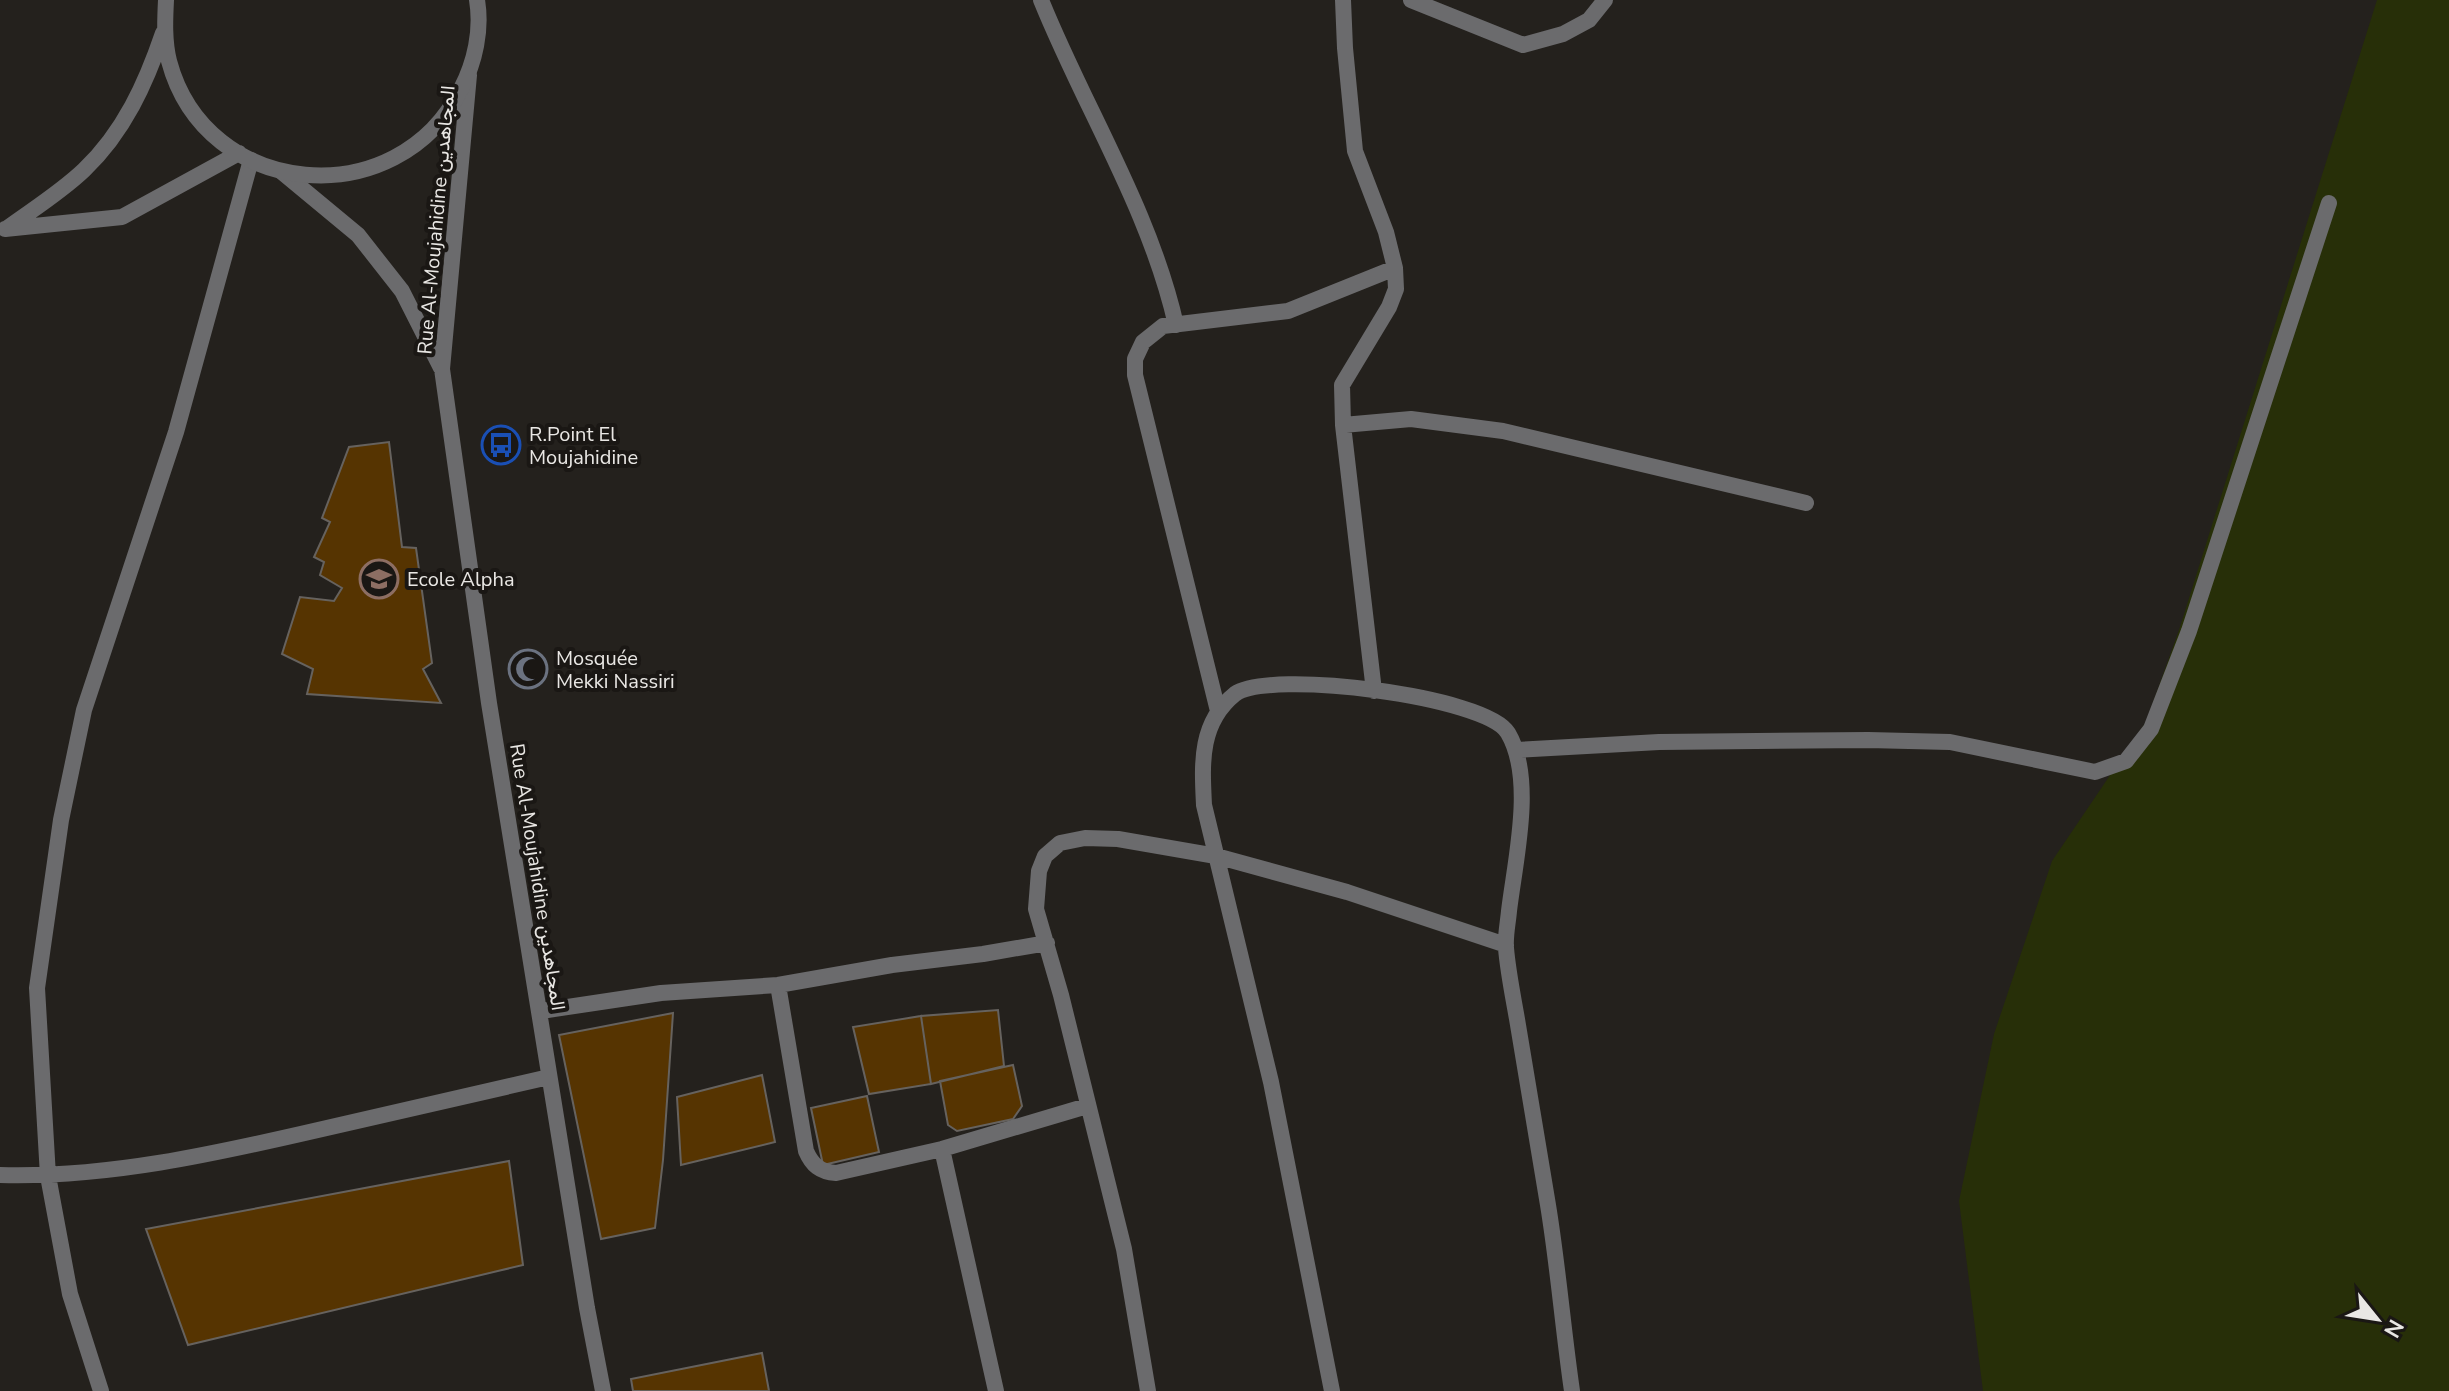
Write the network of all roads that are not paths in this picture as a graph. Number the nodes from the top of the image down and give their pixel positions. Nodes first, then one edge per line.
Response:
1 (166, 0) edge
2 (1041, 0) edge
3 (1343, 0) edge
4 (1411, 0) edge
5 (1605, 0) edge
6 (479, 3) edge
7 (164, 29) junction
8 (469, 74) junction
9 (245, 157) junction
10 (282, 172) junction
11 (2329, 203) dead end
12 (3, 230) edge
13 (1395, 268) junction
14 (1176, 325) junction
15 (442, 369) junction
16 (1343, 425) junction
17 (1806, 503) dead end
18 (1374, 691) junction
19 (1218, 711) junction
20 (1516, 750) junction
21 (1216, 856) junction
22 (1047, 943) junction
23 (1506, 945) junction
24 (778, 985) junction
25 (541, 1011) junction
26 (549, 1077) junction
27 (1087, 1106) junction
28 (942, 1149) junction
29 (0, 1175) edge
30 (48, 1176) junction
31 (101, 1391) edge
32 (603, 1391) edge
33 (996, 1391) edge
34 (1148, 1391) edge
35 (1332, 1391) edge
36 (1572, 1391) edge

1 - 7 street
2 - 14 street
3 - 13 street
4 - 5 street
6 - 8 street
7 - 9 street
7 - 12 street
8 - 10 street
8 - 15 street, Rue Al-Moujahidine المجاهدين
9 - 10 street
9 - 12 street
9 - 30 street
10 - 15 street, Rue Al-Moujahidine المجاهدين
11 - 20 street
13 - 14 street
13 - 16 street
14 - 19 street
15 - 25 street, Rue Al-Moujahidine المجاهدين
16 - 17 street
16 - 18 street
18 - 19 street
18 - 20 street
19 - 21 street
20 - 23 street
21 - 22 street
21 - 23 street
21 - 35 street
22 - 24 street
22 - 27 street
23 - 36 street
24 - 25 street
24 - 28 street
25 - 26 street, Rue Al-Moujahidine المجاهدين
26 - 30 street
26 - 32 street, Rue Al-Moujahidine المجاهدين
27 - 28 street
27 - 34 street
28 - 33 street
29 - 30 street
30 - 31 street

